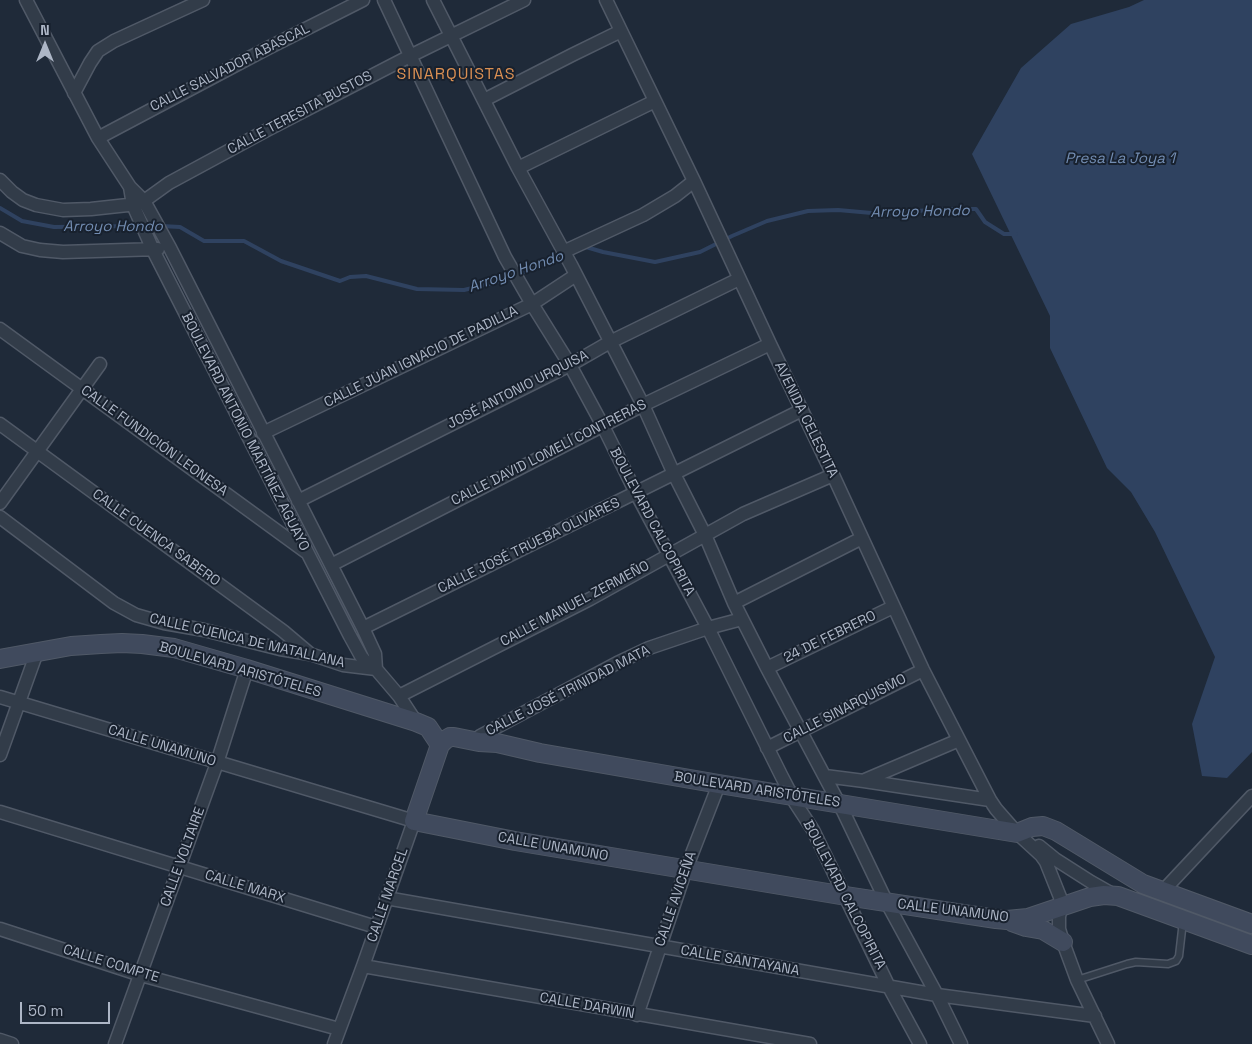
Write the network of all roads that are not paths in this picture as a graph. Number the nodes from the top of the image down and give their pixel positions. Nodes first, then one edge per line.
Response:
1 (27, 0) edge
2 (204, 0) edge
3 (363, 0) edge
4 (384, 0) edge
5 (433, 0) edge
6 (524, 0) edge
7 (606, 0) edge
8 (621, 31) junction
9 (451, 37) junction
10 (410, 56) junction
11 (74, 93) junction
12 (484, 100) junction
13 (655, 101) junction
14 (98, 138) junction
15 (518, 168) junction
16 (0, 180) edge
17 (694, 181) junction
18 (138, 203) junction
19 (0, 233) edge
20 (170, 248) junction
21 (152, 250) junction
22 (569, 262) junction
23 (738, 279) junction
24 (532, 304) junction
25 (0, 329) edge
26 (610, 342) junction
27 (770, 344) junction
28 (100, 364) dead end
29 (570, 364) junction
30 (82, 389) junction
31 (643, 405) junction
32 (802, 410) junction
33 (0, 424) edge
34 (603, 426) junction
35 (263, 433) junction
36 (37, 451) junction
37 (674, 474) junction
38 (833, 475) junction
39 (636, 493) junction
40 (298, 501) junction
41 (0, 503) edge
42 (0, 517) edge
43 (705, 535) junction
44 (862, 538) junction
45 (308, 554) junction
46 (669, 555) junction
47 (331, 565) junction
48 (734, 603) junction
49 (893, 607) junction
50 (742, 619) junction
51 (363, 628) junction
52 (708, 628) junction
53 (36, 652) junction
54 (310, 654) junction
55 (0, 659) edge
56 (376, 668) junction
57 (767, 668) junction
58 (247, 669) junction
59 (923, 670) junction
60 (399, 696) junction
61 (0, 697) edge
62 (18, 703) junction
63 (416, 722) junction
64 (801, 731) junction
65 (480, 736) junction
66 (959, 740) junction
67 (497, 743) junction
68 (440, 745) junction
69 (767, 748) junction
70 (0, 754) edge
71 (217, 763) junction
72 (824, 776) junction
73 (864, 780) junction
74 (719, 784) junction
75 (793, 796) junction
76 (1252, 796) edge
77 (990, 800) junction
78 (839, 803) junction
79 (0, 812) edge
80 (414, 821) junction
81 (1018, 833) junction
82 (179, 867) junction
83 (686, 869) junction
84 (1163, 892) junction
85 (846, 896) junction
86 (1118, 896) junction
87 (386, 898) junction
88 (887, 903) junction
89 (1061, 906) junction
90 (1007, 920) junction
91 (1183, 920) junction
92 (1252, 924) edge
93 (376, 927) junction
94 (0, 929) edge
95 (1063, 942) junction
96 (1252, 945) edge
97 (660, 947) junction
98 (363, 966) junction
99 (141, 974) junction
100 (1077, 980) junction
101 (890, 987) junction
102 (937, 995) junction
103 (637, 1015) junction
104 (1095, 1016) junction
105 (339, 1029) junction
106 (0, 1040) edge
107 (12, 1044) edge
108 (115, 1044) edge
109 (334, 1044) edge
110 (810, 1044) edge
111 (920, 1044) edge
112 (961, 1044) edge
113 (1108, 1044) edge

1 - 11 street, BOULEVARD ANTONIO MARTÍNEZ AGUAYO
2 - 11 street
3 - 14 street, CALLE SALVADOR ABASCAL
4 - 10 street, BOULEVARD CALCOPIRITA
5 - 9 street
6 - 9 street, CALLE TERESITA BUSTOS
7 - 8 street, AVENIDA CELESTITA
8 - 12 street
8 - 13 street, AVENIDA CELESTITA
9 - 10 street, CALLE TERESITA BUSTOS
9 - 12 street
10 - 18 street, CALLE TERESITA BUSTOS
10 - 24 street, BOULEVARD CALCOPIRITA
11 - 14 street, BOULEVARD ANTONIO MARTÍNEZ AGUAYO
12 - 15 street
13 - 15 street
13 - 17 street, AVENIDA CELESTITA
14 - 18 street, BOULEVARD ANTONIO MARTÍNEZ AGUAYO
15 - 22 street
16 - 18 street
17 - 22 street, CALLE JUAN IGNACIO DE PADILLA
17 - 23 street, AVENIDA CELESTITA
18 - 20 street, BOULEVARD ANTONIO MARTÍNEZ AGUAYO
18 - 21 street, BOULEVARD ANTONIO MARTÍNEZ AGUAYO
19 - 21 street
20 - 21 street
20 - 35 street, BOULEVARD ANTONIO MARTÍNEZ AGUAYO
21 - 45 street, BOULEVARD ANTONIO MARTÍNEZ AGUAYO
22 - 24 street, CALLE JUAN IGNACIO DE PADILLA
22 - 26 street
23 - 26 street, JOSÉ ANTONIO URQUISA
23 - 27 street, AVENIDA CELESTITA
24 - 29 street, BOULEVARD CALCOPIRITA
24 - 35 street, CALLE JUAN IGNACIO DE PADILLA
25 - 30 street, CALLE FUNDICIÓN LEONESA
26 - 29 street, JOSÉ ANTONIO URQUISA
26 - 31 street
27 - 31 street, CALLE DAVID LOMELÍ CONTRERAS
27 - 32 street, AVENIDA CELESTITA
28 - 30 street
29 - 34 street, BOULEVARD CALCOPIRITA
29 - 40 street, JOSÉ ANTONIO URQUISA
30 - 36 street
30 - 45 street, CALLE FUNDICIÓN LEONESA
31 - 34 street, CALLE DAVID LOMELÍ CONTRERAS
31 - 37 street
32 - 37 street, CALLE JOSÉ TRUEBA OLIVARES
32 - 38 street, AVENIDA CELESTITA
33 - 36 street, CALLE CUENCA SABERO
34 - 39 street, BOULEVARD CALCOPIRITA
34 - 47 street, CALLE DAVID LOMELÍ CONTRERAS
35 - 40 street, BOULEVARD ANTONIO MARTÍNEZ AGUAYO
36 - 41 street
36 - 54 street, CALLE CUENCA SABERO
37 - 39 street, CALLE JOSÉ TRUEBA OLIVARES
37 - 43 street
38 - 43 street, CALLE MANUEL ZERMEÑO
38 - 44 street, AVENIDA CELESTITA
39 - 46 street, BOULEVARD CALCOPIRITA
39 - 51 street, CALLE JOSÉ TRUEBA OLIVARES
40 - 47 street, BOULEVARD ANTONIO MARTÍNEZ AGUAYO
42 - 54 street, CALLE CUENCA DE MATALLANA
43 - 46 street, CALLE MANUEL ZERMEÑO
43 - 48 street
44 - 48 street
44 - 49 street, AVENIDA CELESTITA
45 - 56 street, BOULEVARD ANTONIO MARTÍNEZ AGUAYO
46 - 52 street, BOULEVARD CALCOPIRITA
46 - 60 street, CALLE MANUEL ZERMEÑO
47 - 51 street, BOULEVARD ANTONIO MARTÍNEZ AGUAYO
48 - 50 street
49 - 57 street, 24 DE FEBRERO
49 - 59 street, AVENIDA CELESTITA
50 - 52 street, CALLE JOSÉ TRINIDAD MATA
50 - 57 street
51 - 56 street, BOULEVARD ANTONIO MARTÍNEZ AGUAYO
52 - 65 street, CALLE JOSÉ TRINIDAD MATA
52 - 69 street, BOULEVARD CALCOPIRITA
53 - 55 street, BOULEVARD ARISTÓTELES
53 - 58 street, BOULEVARD ARISTÓTELES
53 - 62 street
54 - 56 street, CALLE CUENCA DE MATALLANA
56 - 60 street, BOULEVARD ANTONIO MARTÍNEZ AGUAYO
57 - 64 street
58 - 63 street, BOULEVARD ARISTÓTELES
58 - 71 street, CALLE VOLTAIRE
59 - 64 street, CALLE SINARQUISMO
59 - 66 street, AVENIDA CELESTITA
60 - 63 street, BOULEVARD ANTONIO MARTÍNEZ AGUAYO
61 - 62 street, CALLE UNAMUNO
62 - 70 street
62 - 71 street, CALLE UNAMUNO
63 - 65 street, BOULEVARD ARISTÓTELES
63 - 68 street, BOULEVARD ARISTÓTELES
64 - 69 street, CALLE SINARQUISMO
64 - 72 street
65 - 67 street, BOULEVARD ARISTÓTELES
66 - 73 street
66 - 77 street, AVENIDA CELESTITA
67 - 68 street, BOULEVARD ARISTÓTELES
67 - 74 street, BOULEVARD ARISTÓTELES
68 - 80 street, CALLE MARCEL
69 - 75 street, BOULEVARD CALCOPIRITA
71 - 80 street, CALLE UNAMUNO
71 - 82 street, CALLE VOLTAIRE
72 - 73 street
72 - 78 street
73 - 77 street
74 - 75 street, BOULEVARD ARISTÓTELES
74 - 83 street, CALLE AVICEÑA
75 - 78 street, BOULEVARD ARISTÓTELES
75 - 85 street, BOULEVARD CALCOPIRITA
76 - 84 street
77 - 81 street, AVENIDA CELESTITA
78 - 81 street, BOULEVARD ARISTÓTELES
78 - 88 street
79 - 82 street, CALLE MARX
80 - 83 street, CALLE UNAMUNO
80 - 87 street, CALLE MARCEL
81 - 84 street, BOULEVARD ARISTÓTELES
81 - 86 street, BOULEVARD ARISTÓTELES
81 - 89 street
82 - 93 street, CALLE MARX
82 - 99 street, CALLE VOLTAIRE
83 - 85 street, CALLE UNAMUNO
83 - 97 street, CALLE AVICEÑA
84 - 92 street, BOULEVARD ARISTÓTELES
85 - 88 street, CALLE UNAMUNO
85 - 101 street, BOULEVARD CALCOPIRITA
86 - 89 street, CALLE UNAMUNO
86 - 91 street, BOULEVARD ARISTÓTELES
87 - 93 street, CALLE MARCEL
87 - 97 street, CALLE SANTAYANA
88 - 90 street, CALLE UNAMUNO
88 - 102 street
89 - 90 street, CALLE UNAMUNO
89 - 95 street
90 - 95 street
91 - 96 street, BOULEVARD ARISTÓTELES
91 - 100 lane
93 - 98 street, CALLE MARCEL
94 - 99 street, CALLE COMPTE
95 - 100 street
97 - 101 street, CALLE SANTAYANA
97 - 103 street, CALLE AVICEÑA
98 - 103 street, CALLE DARWIN
98 - 105 street, CALLE MARCEL
99 - 105 street, CALLE COMPTE
99 - 108 street, CALLE VOLTAIRE
100 - 104 street
101 - 102 street, CALLE SANTAYANA
101 - 111 street, BOULEVARD CALCOPIRITA
102 - 104 street, CALLE SANTAYANA
102 - 112 street
103 - 110 street, CALLE DARWIN
104 - 113 street
105 - 109 street, CALLE MARCEL
106 - 107 street

